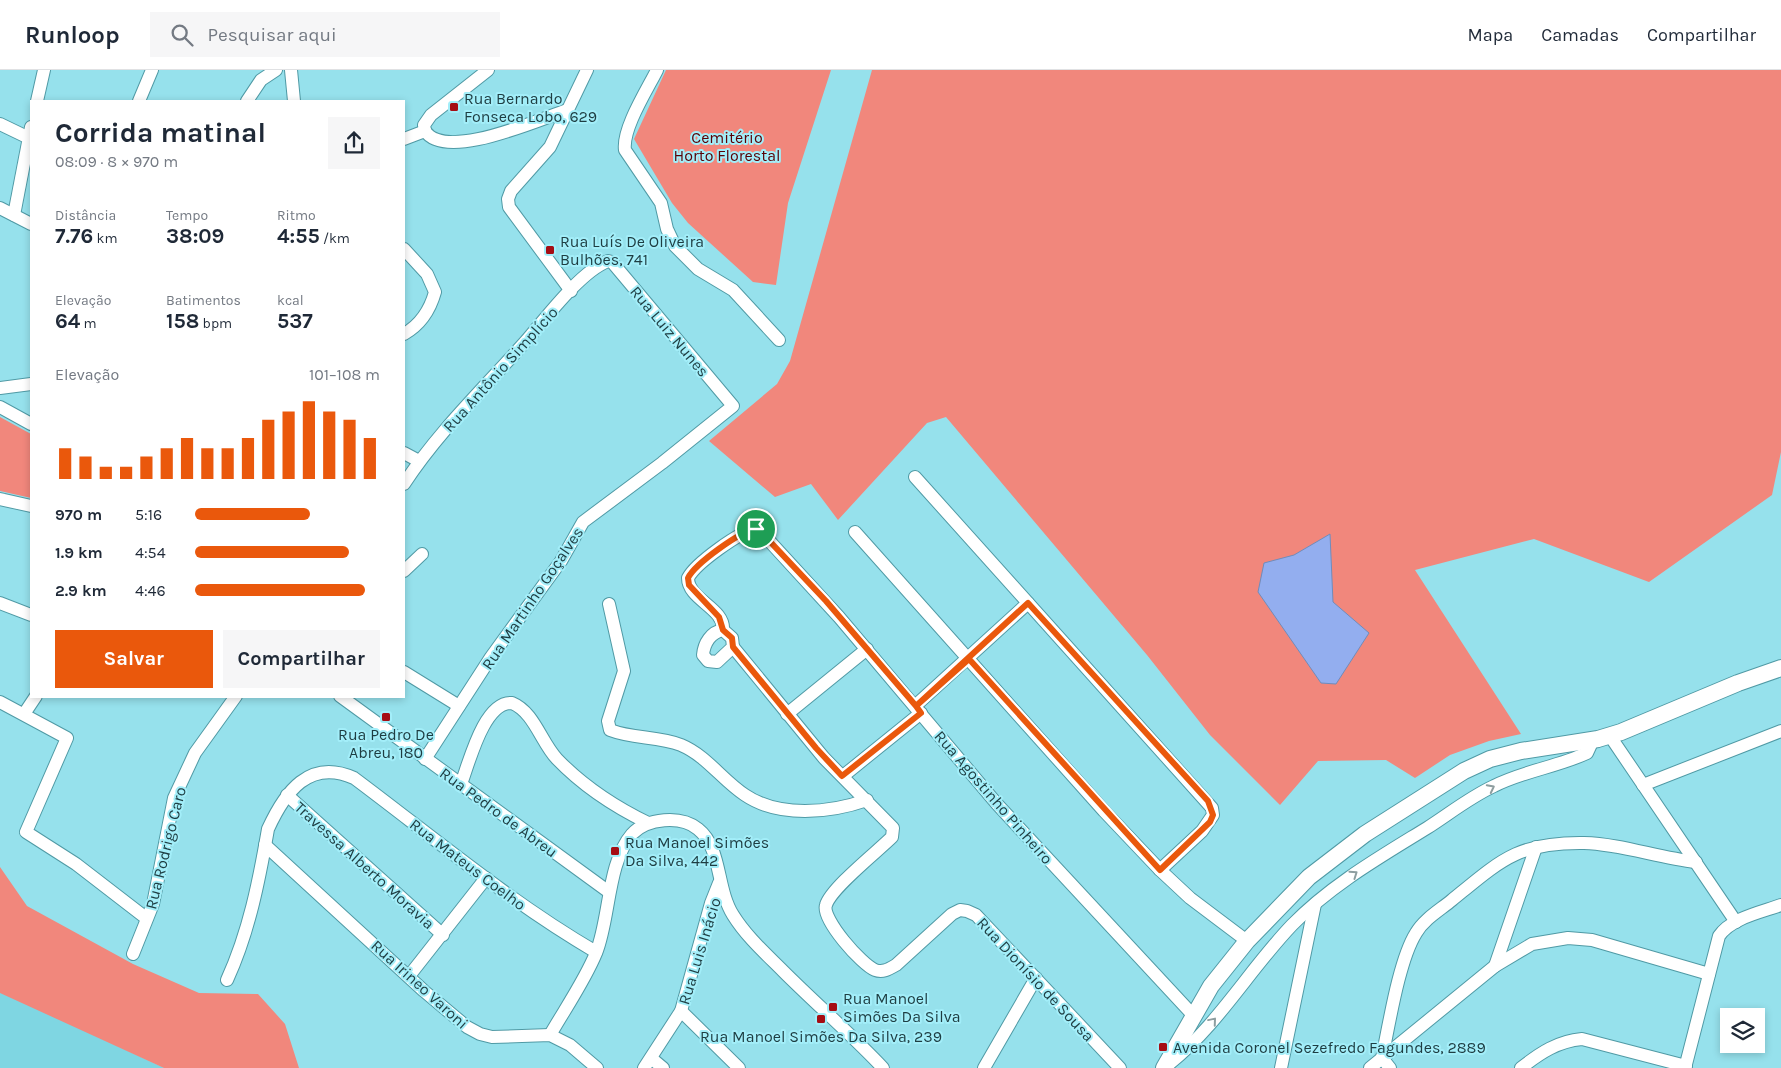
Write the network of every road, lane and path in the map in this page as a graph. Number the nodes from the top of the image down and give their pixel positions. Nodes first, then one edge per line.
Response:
1 (44, 70) edge
2 (152, 70) edge
3 (276, 70) edge
4 (291, 70) edge
5 (488, 70) edge
6 (587, 70) edge
7 (657, 70) edge
8 (37, 100) edge
9 (139, 100) edge
10 (248, 100) edge
11 (294, 100) edge
12 (568, 110) junction
13 (0, 124) edge
14 (425, 131) junction
15 (30, 133) edge
16 (405, 139) edge
17 (0, 208) edge
18 (14, 215) junction
19 (30, 223) edge
20 (405, 250) edge
21 (605, 262) joint
22 (571, 291) junction
23 (405, 333) edge
24 (779, 340) dead end
25 (30, 384) edge
26 (0, 388) edge
27 (733, 406) joint
28 (0, 407) edge
29 (30, 423) edge
30 (405, 454) edge
31 (419, 461) junction
32 (915, 477) dead end
33 (405, 482) edge
34 (0, 499) edge
35 (30, 506) edge
36 (855, 532) dead end
37 (422, 554) dead end
38 (405, 570) edge
39 (1028, 603) junction
40 (0, 604) edge
41 (609, 604) dead end
42 (30, 615) edge
43 (723, 630) junction
44 (733, 647) junction
45 (867, 649) junction
46 (969, 659) junction
47 (1781, 668) edge
48 (405, 673) edge
49 (35, 698) edge
50 (235, 698) edge
51 (343, 698) edge
52 (0, 702) edge
53 (459, 706) junction
54 (918, 710) junction
55 (24, 714) junction
56 (787, 714) junction
57 (1781, 731) edge
58 (1610, 736) junction
59 (1592, 740) junction
60 (425, 759) junction
61 (842, 776) junction
62 (460, 784) junction
63 (1643, 784) junction
64 (287, 795) junction
65 (867, 800) junction
66 (648, 823) junction
67 (265, 846) junction
68 (1536, 847) junction
69 (1696, 862) junction
70 (1160, 870) junction
71 (486, 878) junction
72 (719, 883) junction
73 (609, 892) junction
74 (1315, 904) junction
75 (1781, 905) edge
76 (146, 918) junction
77 (1736, 922) junction
78 (443, 936) junction
79 (1247, 941) junction
80 (596, 952) junction
81 (133, 954) dead end
82 (1495, 966) junction
83 (1709, 974) junction
84 (410, 976) junction
85 (1036, 978) junction
86 (227, 980) dead end
87 (681, 1011) junction
88 (1194, 1014) junction
89 (550, 1035) junction
90 (648, 1063) edge
91 (1386, 1063) edge
92 (876, 1065) edge
93 (1164, 1067) edge
94 (1685, 1067) edge
95 (597, 1068) edge
96 (663, 1068) edge
97 (739, 1068) edge
98 (984, 1068) edge
99 (1120, 1068) edge
100 (1281, 1068) edge
101 (1370, 1068) edge
102 (1521, 1068) edge

1 - 8 street
2 - 9 street
3 - 10 street
4 - 11 street
5 - 14 street
6 - 12 street
7 - 24 street
12 - 14 street
12 - 22 street
13 - 15 street
14 - 16 street
15 - 18 street
17 - 18 street
18 - 19 street
20 - 23 street
21 - 22 street, Rua Antônio Simplício
21 - 27 street, Rua Luiz Nunes
22 - 31 street, Rua Antônio Simplício
25 - 26 street
27 - 53 street, Rua Martinho Goçalves
28 - 29 street
30 - 31 street
31 - 33 street, Rua Antônio Simplício
32 - 39 street
34 - 35 street
36 - 46 street
37 - 38 street
39 - 46 street
39 - 70 street
40 - 42 street
41 - 65 street
43 - 44 street
43 - 44 street
43 - 45 street, Rua Agostinho Pinheiro
44 - 56 street
45 - 54 street, Rua Agostinho Pinheiro
45 - 56 street
46 - 54 street
46 - 70 street
47 - 58 main road
48 - 53 street
49 - 55 street
50 - 76 street, Rua Rodrigo Caro
51 - 60 street, Rua Pedro de Abreu
52 - 55 street
53 - 60 street, Rua Martinho Goçalves
54 - 61 street
54 - 88 street, Rua Agostinho Pinheiro
55 - 76 street
56 - 61 street
57 - 63 street
58 - 59 main road
58 - 63 street
74 -> 59 street
59 - 79 main road
60 - 62 street, Rua Pedro de Abreu
61 - 65 street
62 - 66 street
62 - 73 street, Rua Pedro de Abreu
63 - 69 street
64 - 67 street
64 - 71 street, Rua Mateus Coelho
64 - 78 street, Travessa Alberto Moravia
65 - 85 street, Rua Dionísio de Sousa
66 - 72 street
66 - 73 street
67 - 84 street, Rua Irineo Varoni
67 - 86 street
68 - 69 street
68 - 82 street
68 - 91 street
69 - 77 street
70 - 79 street
71 - 78 street
71 - 80 street, Rua Mateus Coelho
72 - 87 street, Rua Luis Inácio
72 - 92 street
73 - 80 street
93 -> 74 street
74 - 100 street
75 - 77 street
76 - 81 street, Rua Rodrigo Caro
77 - 83 street
78 - 84 street
79 - 88 main road
80 - 89 street
82 - 83 street
82 - 91 street
83 - 94 street
84 - 89 street, Rua Irineo Varoni
85 - 98 street
85 - 99 street, Rua Dionísio de Sousa
87 - 90 street, Rua Luis Inácio
87 - 97 street
88 - 93 main road
89 - 95 street
90 - 96 street
91 - 101 street
94 - 102 street

